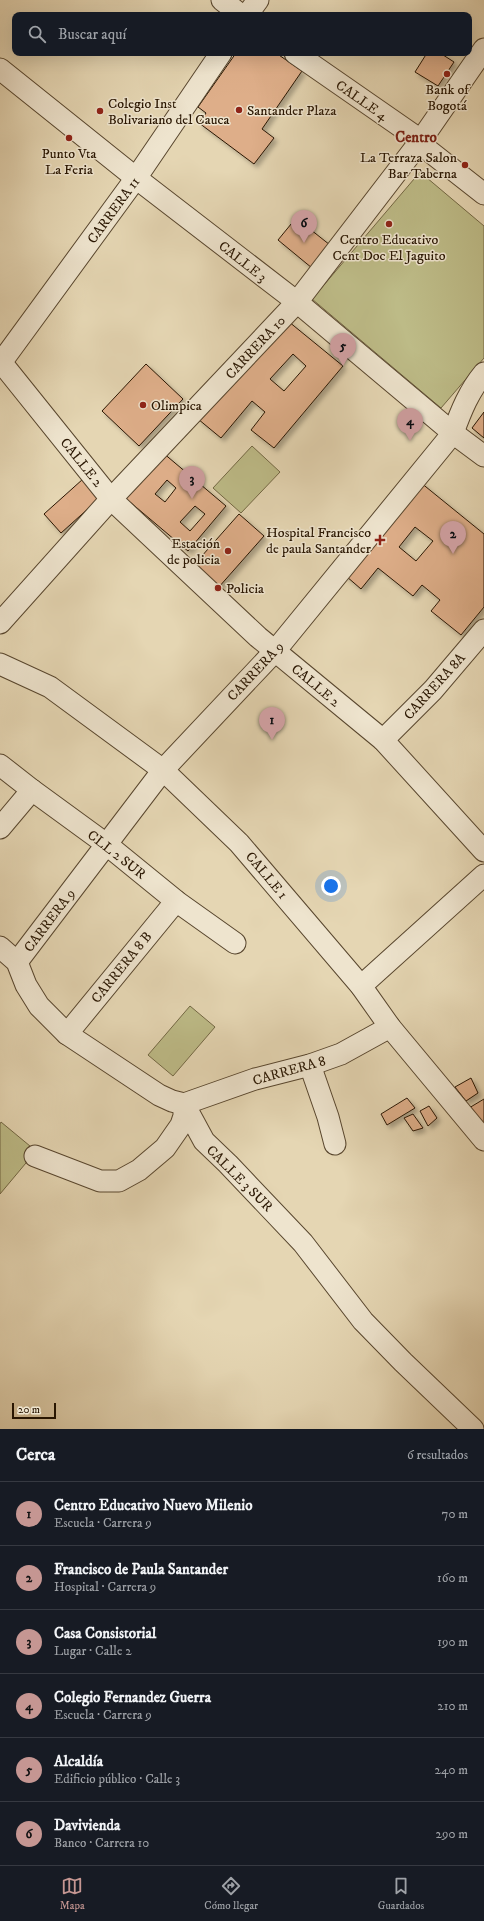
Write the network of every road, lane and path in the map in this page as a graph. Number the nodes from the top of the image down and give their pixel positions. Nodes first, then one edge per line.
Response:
1 (222, 0) edge
2 (258, 0) edge
3 (237, 12) edge
4 (249, 12) edge
5 (484, 49) edge
6 (219, 56) edge
7 (299, 56) edge
8 (0, 69) edge
9 (419, 144) junction
10 (136, 178) junction
11 (484, 194) edge
12 (297, 302) junction
13 (3, 353) edge
14 (484, 373) edge
15 (453, 433) junction
16 (484, 456) edge
17 (111, 499) junction
18 (0, 623) edge
19 (484, 630) edge
20 (275, 651) junction
21 (0, 664) edge
22 (383, 740) junction
23 (0, 765) edge
24 (162, 770) junction
25 (32, 790) junction
26 (0, 828) edge
27 (106, 844) junction
28 (484, 851) edge
29 (484, 875) edge
30 (176, 901) junction
31 (235, 943) dead end
32 (0, 947) edge
33 (17, 962) junction
34 (361, 986) junction
35 (390, 1027) junction
36 (67, 1034) junction
37 (310, 1065) junction
38 (184, 1104) junction
39 (484, 1140) edge
40 (335, 1144) dead end
41 (35, 1156) dead end
42 (473, 1429) edge

1 - 3 street
2 - 4 street
5 - 9 street, CARRERA 10
6 - 10 street, CARRERA 11
7 - 9 street, CALLE 4
8 - 10 street, CALLE 3
9 - 11 street, CALLE 4
9 - 12 street, CARRERA 10
10 - 12 street, CALLE 3
10 - 13 street, CARRERA 11
12 - 15 street, CALLE 3
12 - 17 street, CARRERA 10
13 - 17 street, CALLE 2
14 - 15 street, CARRERA 9
15 - 16 street, CALLE 3
15 - 20 street, CARRERA 9
17 - 18 street, CARRERA 10
17 - 20 street, CALLE 2
19 - 22 street, CARRERA 8A
20 - 22 street, CALLE 2
20 - 24 street, CARRERA 9
21 - 24 street, CALLE 1
22 - 28 street, CALLE 2
23 - 25 street, CLL 2 SUR
24 - 27 street, CARRERA 9
24 - 34 street, CALLE 1
25 - 26 street
25 - 27 street, CLL 2 SUR
27 - 30 street, CLL 2 SUR
27 - 33 street, CARRERA 9
29 - 34 street
30 - 31 street, CLL 2 SUR
30 - 36 street, CARRERA 8 B
32 - 33 street
33 - 36 street
34 - 35 street, CALLE 1
35 - 37 street, CARRERA 8
35 - 39 street, CALLE 1
36 - 38 street
37 - 38 street, CARRERA 8
37 - 40 street
38 - 41 street
38 - 42 street, CALLE 3 SUR

